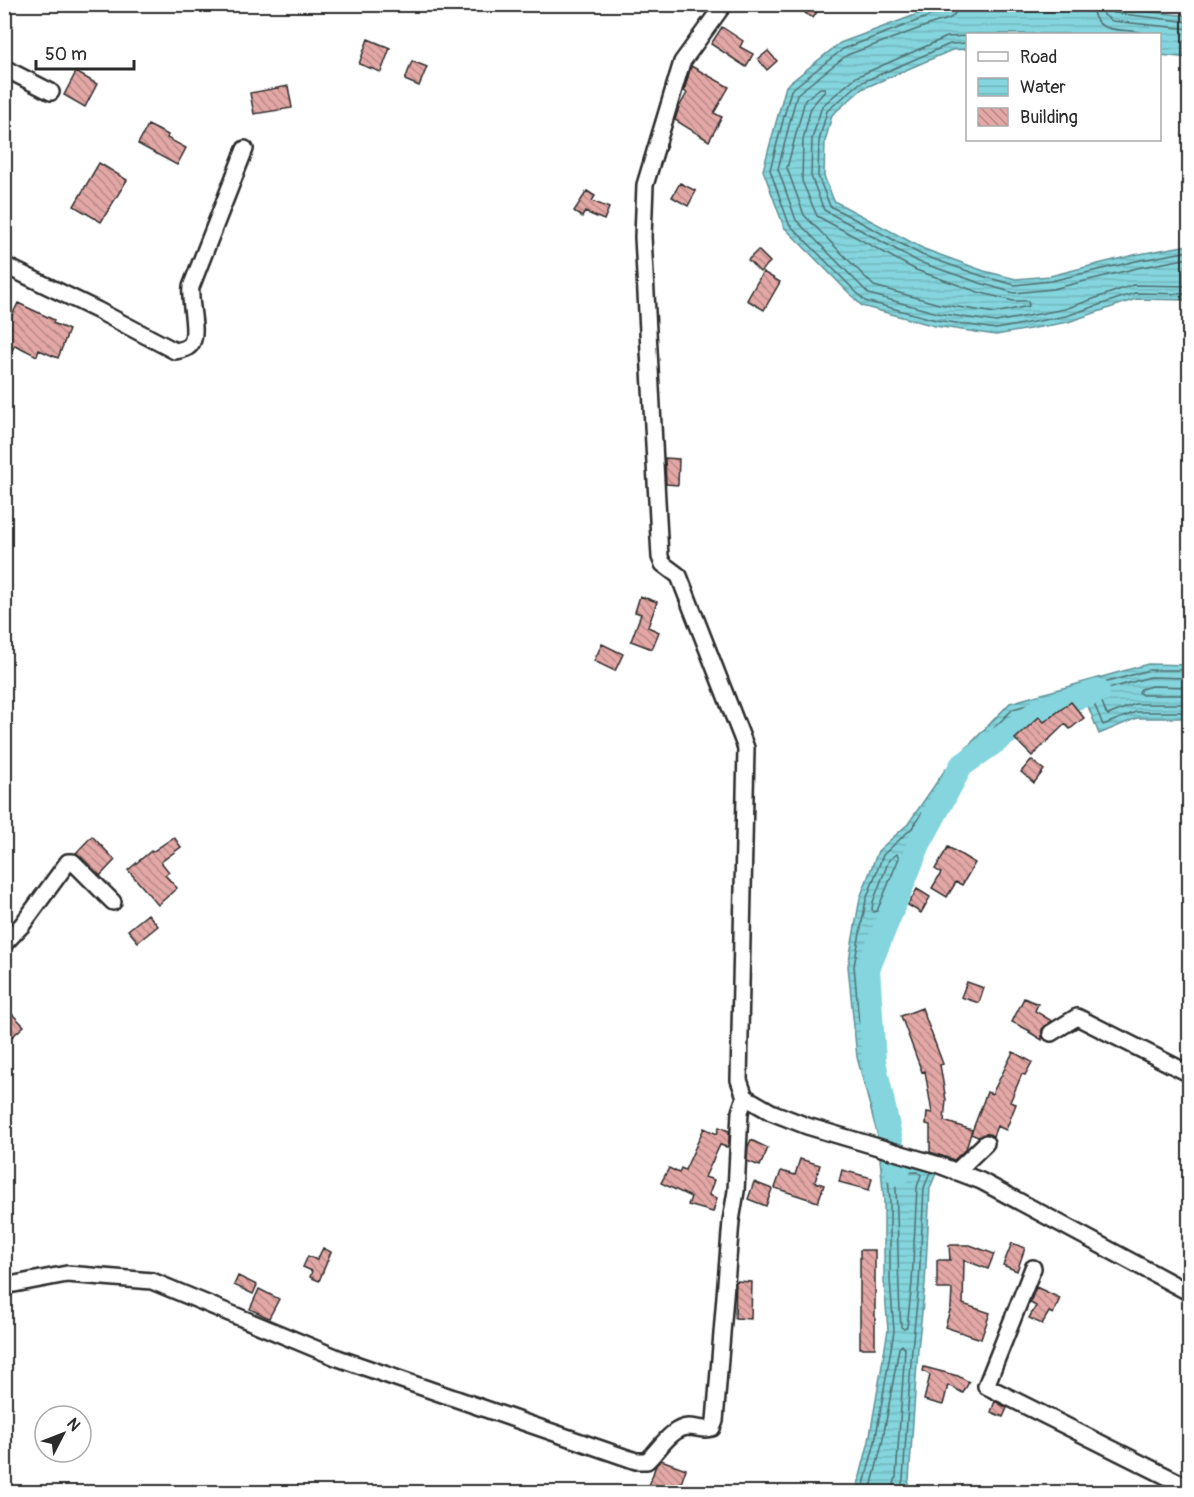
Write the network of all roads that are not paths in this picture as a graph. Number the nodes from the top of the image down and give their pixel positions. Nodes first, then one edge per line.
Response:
1 (724, 4) edge
2 (4, 68) edge
3 (51, 92) dead end
4 (245, 149) dead end
5 (4, 265) edge
6 (113, 902) dead end
7 (4, 944) edge
8 (1051, 1033) dead end
9 (1190, 1074) edge
10 (745, 1097) junction
11 (986, 1143) dead end
12 (956, 1172) junction
13 (1033, 1268) dead end
14 (4, 1286) edge
15 (1190, 1293) edge
16 (1190, 1488) edge

1 - 10 street
2 - 3 street
4 - 5 street
6 - 7 street
8 - 9 street
10 - 12 street
10 - 14 street
11 - 12 street
12 - 15 street
13 - 16 street

